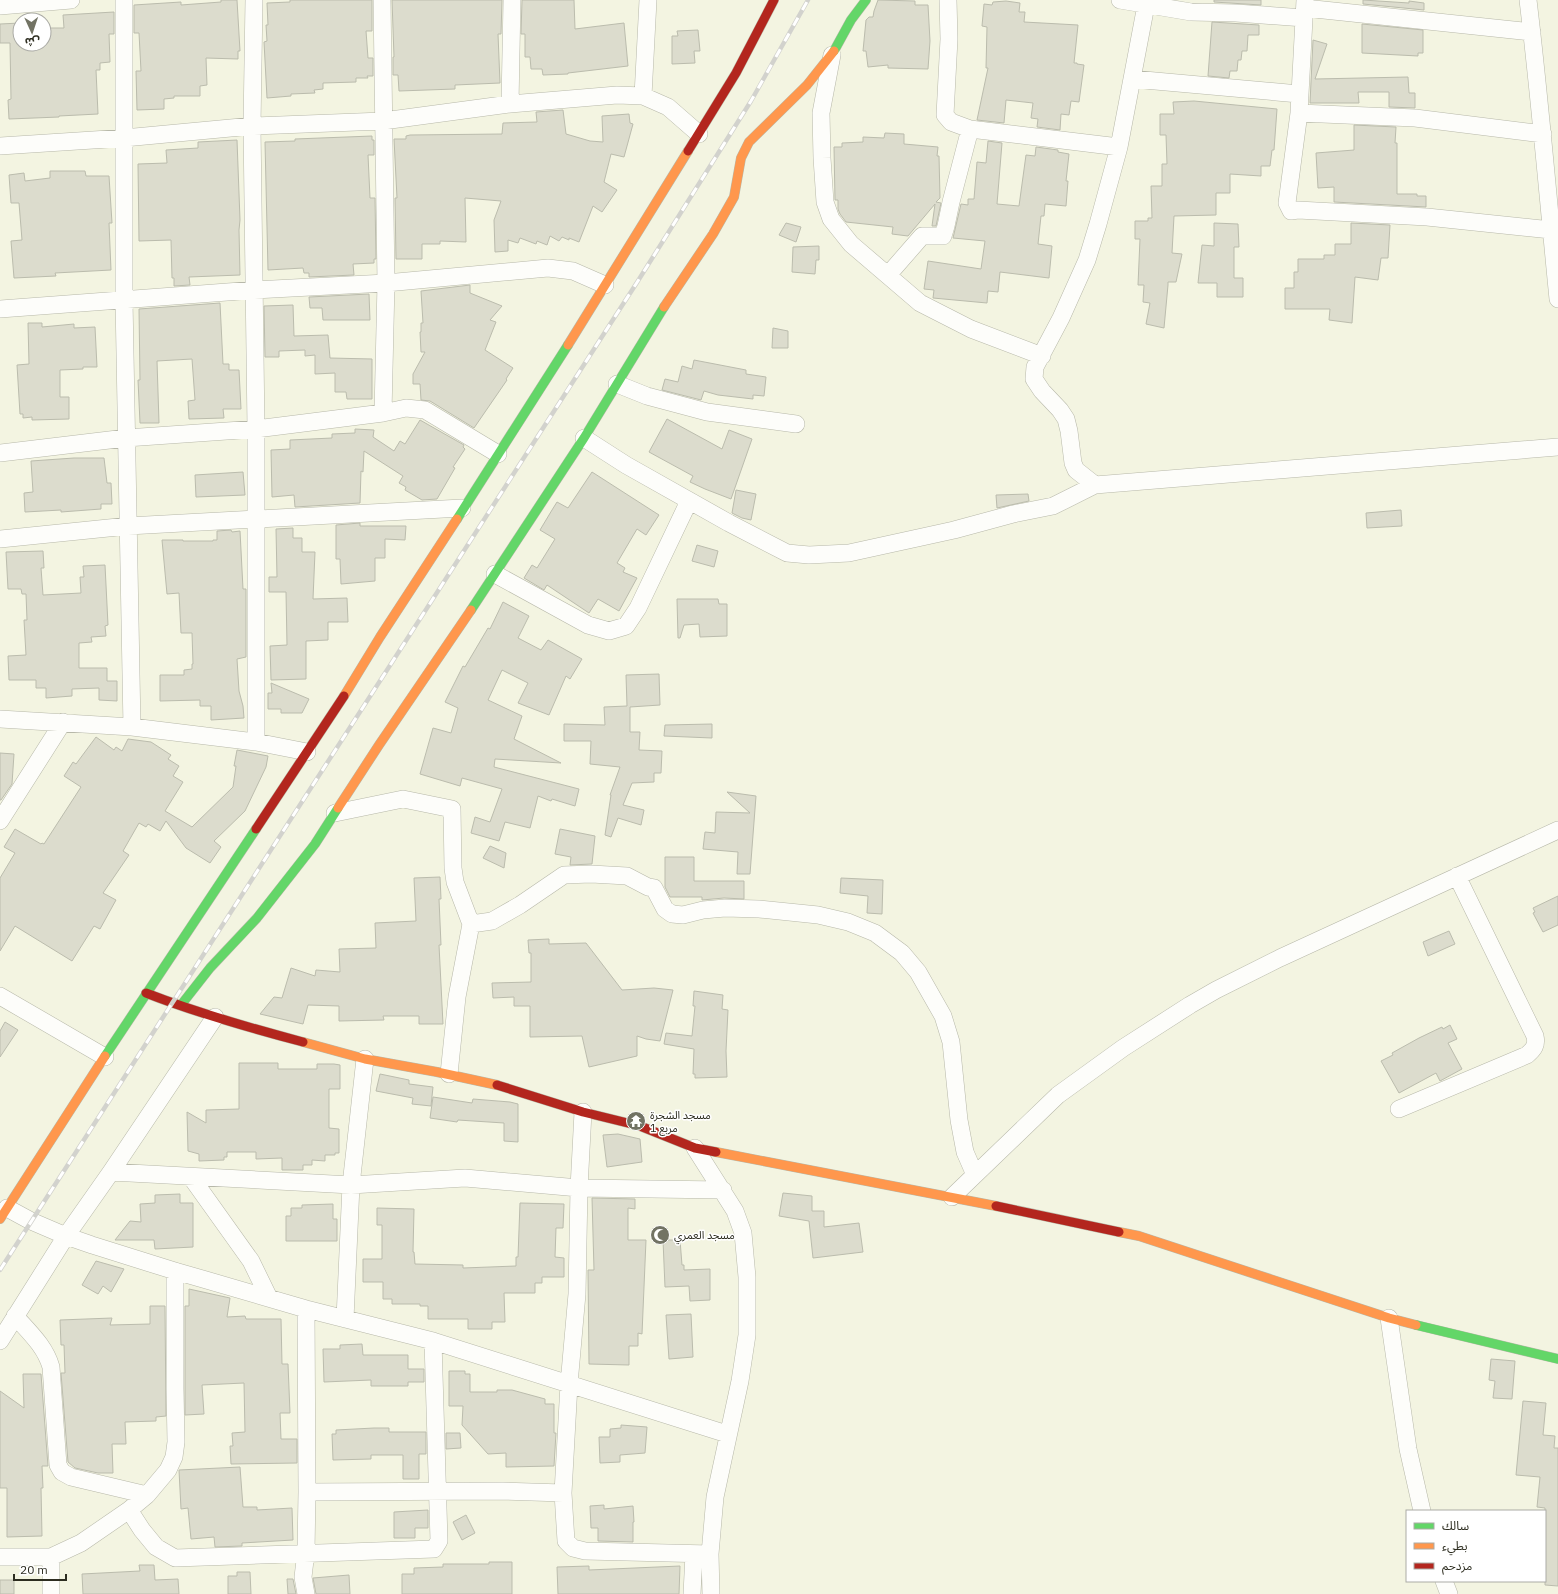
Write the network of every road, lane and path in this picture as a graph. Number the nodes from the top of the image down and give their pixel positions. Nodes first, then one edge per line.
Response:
1 (71, 0) edge
2 (124, 0) edge
3 (254, 0) edge
4 (382, 0) edge
5 (512, 0) edge
6 (648, 0) edge
7 (774, 0) edge
8 (866, 0) edge
9 (948, 0) edge
10 (1120, 0) edge
11 (1528, 0) edge
12 (1147, 2) edge
13 (0, 6) edge
14 (1305, 9) edge
15 (1532, 32) junction
16 (832, 55) junction
17 (1133, 79) junction
18 (1299, 94) junction
19 (643, 96) junction
20 (510, 104) junction
21 (1299, 113) junction
22 (383, 121) junction
23 (252, 126) junction
24 (970, 129) junction
25 (699, 134) junction
26 (1543, 134) junction
27 (124, 138) junction
28 (0, 146) edge
29 (1119, 147) junction
30 (1550, 230) junction
31 (888, 275) junction
32 (386, 283) junction
33 (605, 285) junction
34 (254, 290) junction
35 (1558, 298) edge
36 (124, 300) junction
37 (0, 308) edge
38 (1042, 356) junction
39 (617, 384) junction
40 (383, 413) junction
41 (796, 424) dead end
42 (256, 428) junction
43 (126, 438) junction
44 (584, 438) junction
45 (1558, 447) edge
46 (0, 453) edge
47 (498, 454) junction
48 (1095, 485) junction
49 (689, 501) junction
50 (462, 508) junction
51 (255, 519) junction
52 (128, 526) junction
53 (0, 539) edge
54 (495, 574) junction
55 (0, 719) edge
56 (63, 722) junction
57 (132, 726) junction
58 (256, 742) junction
59 (307, 752) junction
60 (335, 813) junction
61 (0, 821) edge
62 (1558, 830) edge
63 (1457, 876) junction
64 (471, 924) junction
65 (146, 992) junction
66 (0, 996) edge
67 (181, 1005) junction
68 (214, 1017) junction
69 (105, 1057) junction
70 (365, 1059) junction
71 (449, 1074) junction
72 (1399, 1109) dead end
73 (583, 1112) junction
74 (695, 1148) junction
75 (111, 1172) junction
76 (974, 1175) junction
77 (191, 1177) junction
78 (351, 1185) junction
79 (579, 1188) junction
80 (723, 1190) junction
81 (952, 1197) junction
82 (4, 1213) edge
83 (66, 1236) junction
84 (175, 1271) junction
85 (269, 1298) junction
86 (306, 1309) junction
87 (15, 1316) junction
88 (1389, 1318) junction
89 (346, 1319) junction
90 (0, 1341) edge
91 (433, 1341) junction
92 (1558, 1360) edge
93 (569, 1384) junction
94 (727, 1434) junction
95 (438, 1491) junction
96 (307, 1492) junction
97 (563, 1493) junction
98 (147, 1496) junction
99 (129, 1510) junction
100 (1422, 1510) edge
101 (306, 1552) junction
102 (702, 1554) junction
103 (0, 1557) edge
104 (51, 1557) junction
105 (1444, 1582) edge
106 (51, 1594) edge
107 (306, 1594) edge
108 (692, 1594) edge
109 (711, 1594) edge
110 (1449, 1594) edge

1 - 13 street
2 - 27 street
3 - 23 street
4 - 22 street
5 - 20 street
6 - 19 street
7 - 25 street
8 - 16 street
9 - 24 street
10 - 12 street
11 - 15 street
12 - 14 street
12 - 17 street
14 - 15 street
14 - 18 street
15 - 26 street
16 - 31 street
16 - 39 street
17 - 18 street
17 - 29 street
18 - 21 street
19 - 20 street
19 - 25 street
20 - 22 street
21 - 26 street
21 - 30 street
22 - 23 street
22 - 32 street
23 - 27 street
23 - 34 street
24 - 29 street
24 - 31 street
25 - 33 street
26 - 30 street
27 - 28 street
27 - 36 street
29 - 38 street
30 - 35 street
31 - 38 street
32 - 33 street
32 - 34 street
32 - 40 street
33 - 47 street
34 - 36 street
34 - 42 street
36 - 37 street
36 - 43 street
38 - 48 street
39 - 41 street
39 - 44 street
40 - 42 street
40 - 47 street
42 - 43 street
42 - 51 street
43 - 46 street
43 - 52 street
44 - 49 street
44 - 54 street
45 - 48 street
47 - 50 street
48 - 49 street
49 - 54 street
50 - 51 street
50 - 59 street
51 - 52 street
51 - 58 street
52 - 53 street
52 - 57 street
54 - 60 street
55 - 56 street
56 - 57 street
56 - 61 street
57 - 58 street
58 - 59 street
59 - 65 street
60 - 64 street
60 - 67 street
62 - 63 street
63 - 72 street
63 - 76 street
64 - 71 street
64 - 76 street
65 - 67 street
65 - 69 street
66 - 69 street
67 - 68 street
68 - 70 street
68 - 75 street
69 - 82 street
70 - 71 street
70 - 78 street
71 - 73 street
73 - 74 street
73 - 79 street
74 - 80 street
74 - 81 street
75 - 77 street
75 - 83 street
76 - 81 street
77 - 78 street
77 - 85 street
78 - 79 street
78 - 89 street
79 - 80 street
79 - 93 street
80 - 94 street
81 - 88 street
82 - 83 street
83 - 84 street
83 - 87 street
84 - 85 street
84 - 98 street
85 - 86 street
86 - 89 street
86 - 96 street
87 - 90 street
87 - 98 street
88 - 92 street
88 - 100 street
89 - 91 street
91 - 93 street
91 - 95 street
93 - 94 street
93 - 97 street
94 - 102 street
95 - 96 street
95 - 97 street
95 - 101 street
96 - 101 street
97 - 102 street
98 - 99 street
99 - 101 street
99 - 104 street
101 - 107 street
102 - 108 street
102 - 109 street
103 - 104 street
104 - 106 street
105 - 110 street

